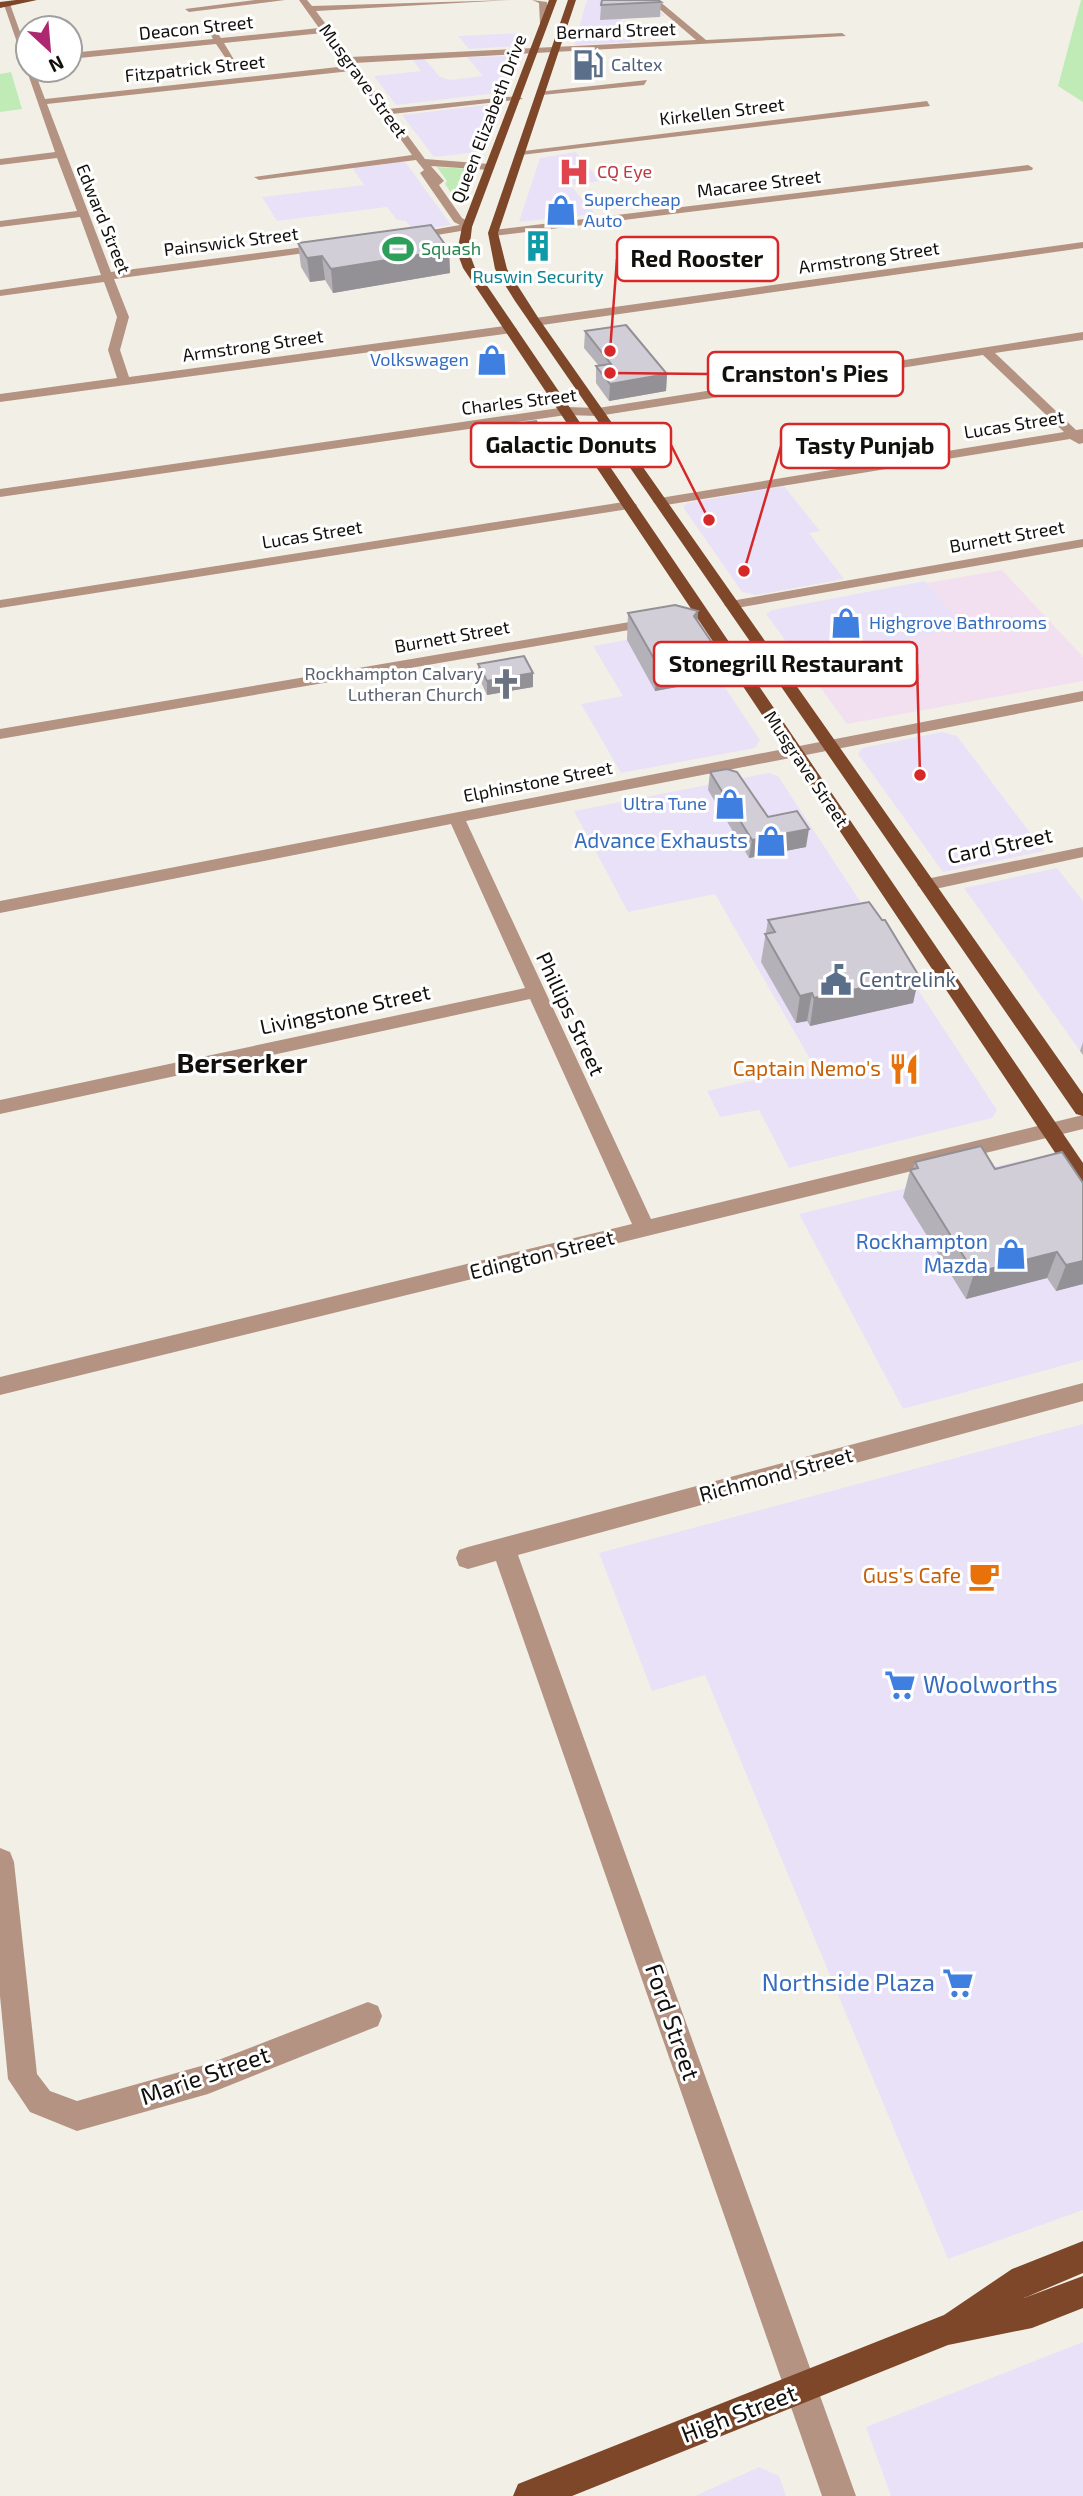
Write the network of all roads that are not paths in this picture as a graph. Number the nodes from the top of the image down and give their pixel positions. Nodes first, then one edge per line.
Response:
1 (31, 0) edge
2 (281, 0) edge
3 (303, 0) edge
4 (507, 0) edge
5 (536, 0) edge
6 (553, 0) edge
7 (572, 0) edge
8 (653, 0) edge
9 (3, 5) edge
10 (190, 9) dead end
11 (310, 9) junction
12 (208, 23) dead end
13 (544, 24) junction
14 (326, 30) junction
15 (14, 31) edge
16 (842, 36) dead end
17 (219, 41) junction
18 (704, 43) junction
19 (557, 49) junction
20 (534, 51) junction
21 (84, 55) edge
22 (231, 63) dead end
23 (351, 64) junction
24 (644, 82) dead end
25 (34, 84) edge
26 (542, 92) junction
27 (518, 99) junction
28 (40, 102) junction
29 (927, 104) dead end
30 (385, 112) junction
31 (522, 152) junction
32 (59, 155) junction
33 (420, 160) junction
34 (0, 162) edge
35 (489, 167) junction
36 (1028, 168) dead end
37 (259, 177) dead end
38 (82, 214) junction
39 (0, 224) edge
40 (468, 225) junction
41 (493, 233) junction
42 (397, 238) edge
43 (344, 245) edge
44 (1083, 245) edge
45 (492, 249) joint
46 (463, 251) joint
47 (107, 277) junction
48 (0, 293) edge
49 (535, 322) junction
50 (510, 329) junction
51 (1083, 336) edge
52 (986, 351) junction
53 (124, 381) junction
54 (0, 398) edge
55 (566, 411) junction
56 (597, 412) junction
57 (1080, 437) edge
58 (0, 493) edge
59 (660, 502) junction
60 (630, 505) junction
61 (1083, 543) edge
62 (0, 604) edge
63 (732, 605) junction
64 (704, 613) junction
65 (1083, 696) edge
66 (0, 734) edge
67 (829, 745) junction
68 (794, 752) junction
69 (456, 817) junction
70 (1083, 852) edge
71 (926, 885) junction
72 (0, 907) edge
73 (535, 992) junction
74 (0, 1107) edge
75 (1083, 1109) edge
76 (1083, 1122) edge
77 (1049, 1130) junction
78 (1083, 1180) edge
79 (645, 1230) junction
80 (0, 1386) edge
81 (1083, 1392) edge
82 (504, 1549) junction
83 (468, 1558) dead end
84 (0, 1861) edge
85 (2, 1896) edge
86 (368, 2016) dead end
87 (1083, 2257) edge
88 (1083, 2292) edge
89 (948, 2329) junction
90 (802, 2389) junction
91 (530, 2496) edge
92 (839, 2496) edge

1 - 9 main road
2 - 10 street
3 - 11 street, Musgrave Street
4 - 11 street
5 - 13 street
6 - 13 main road, Queen Elizabeth Drive
7 - 19 main road, Queen Elizabeth Drive
8 - 18 street
9 - 15 street, Edward Street
11 - 14 street, Musgrave Street
12 - 17 street
13 - 20 main road, Queen Elizabeth Drive
14 - 17 street, Deacon Street
14 - 23 street, Musgrave Street
16 - 18 street, Bernard Street
17 - 21 street, Deacon Street
17 - 22 street
18 - 19 street, Bernard Street
19 - 20 street, Bernard Street
19 - 26 main road, Queen Elizabeth Drive
20 - 23 street, Bernard Street
20 - 27 main road, Queen Elizabeth Drive
23 - 28 street, Fitzpatrick Street
23 - 30 street, Musgrave Street
24 - 26 street
25 - 28 street, Edward Street
26 - 31 main road, Queen Elizabeth Drive
27 - 30 street
27 - 35 main road, Queen Elizabeth Drive
28 - 32 street, Edward Street
29 - 31 street, Kirkellen Street
30 - 33 street, Musgrave Street
31 - 41 main road, Queen Elizabeth Drive
32 - 34 street
32 - 38 street, Edward Street
33 - 35 street
33 - 37 street
33 - 40 street, Musgrave Street
35 - 40 main road, Queen Elizabeth Drive
36 - 41 street, Macaree Street
38 - 39 street
38 - 47 street, Edward Street
40 - 42 street
40 - 46 main road, Queen Elizabeth Drive
41 - 45 main road, Queen Elizabeth Drive
43 - 47 street, Painswick Street
44 - 49 street, Armstrong Street
45 - 49 main road, Musgrave Street
46 - 50 main road, Musgrave Street
47 - 48 street, Painswick Street
47 - 53 street, Edward Street
49 - 56 main road, Musgrave Street
50 - 53 street, Armstrong Street
50 - 55 main road, Musgrave Street
51 - 52 street, Charles Street
52 - 56 street, Charles Street
52 - 57 street
53 - 54 street, Armstrong Street
55 - 56 street, Charles Street
55 - 58 street, Charles Street
55 - 60 main road, Musgrave Street
56 - 59 main road, Musgrave Street
57 - 59 street, Lucas Street
59 - 63 main road, Musgrave Street
60 - 62 street, Lucas Street
60 - 64 main road, Musgrave Street
61 - 63 street, Burnett Street
63 - 67 main road, Musgrave Street
64 - 66 street, Burnett Street
64 - 68 main road, Musgrave Street
65 - 67 street, Elphinstone Street
67 - 68 street, Elphinstone Street
67 - 71 main road, Musgrave Street
68 - 69 street, Elphinstone Street
68 - 77 main road, Musgrave Street
69 - 72 street, Elphinstone Street
69 - 73 street, Phillips Street
70 - 71 street, Card Street
71 - 75 main road, Musgrave Street
73 - 74 street, Livingstone Street
73 - 79 street, Phillips Street
76 - 77 street, Edington Street
77 - 78 main road, Musgrave Street
77 - 79 street, Edington Street
79 - 80 street, Edington Street
81 - 82 street, Richmond Street
82 - 83 street, Richmond Street
82 - 90 street, Ford Street
84 - 85 street
85 - 86 street, Marie Street
87 - 89 main road, High Street
88 - 89 main road, High Street
89 - 90 main road, High Street
90 - 91 main road, High Street
90 - 92 street, Ford Street

